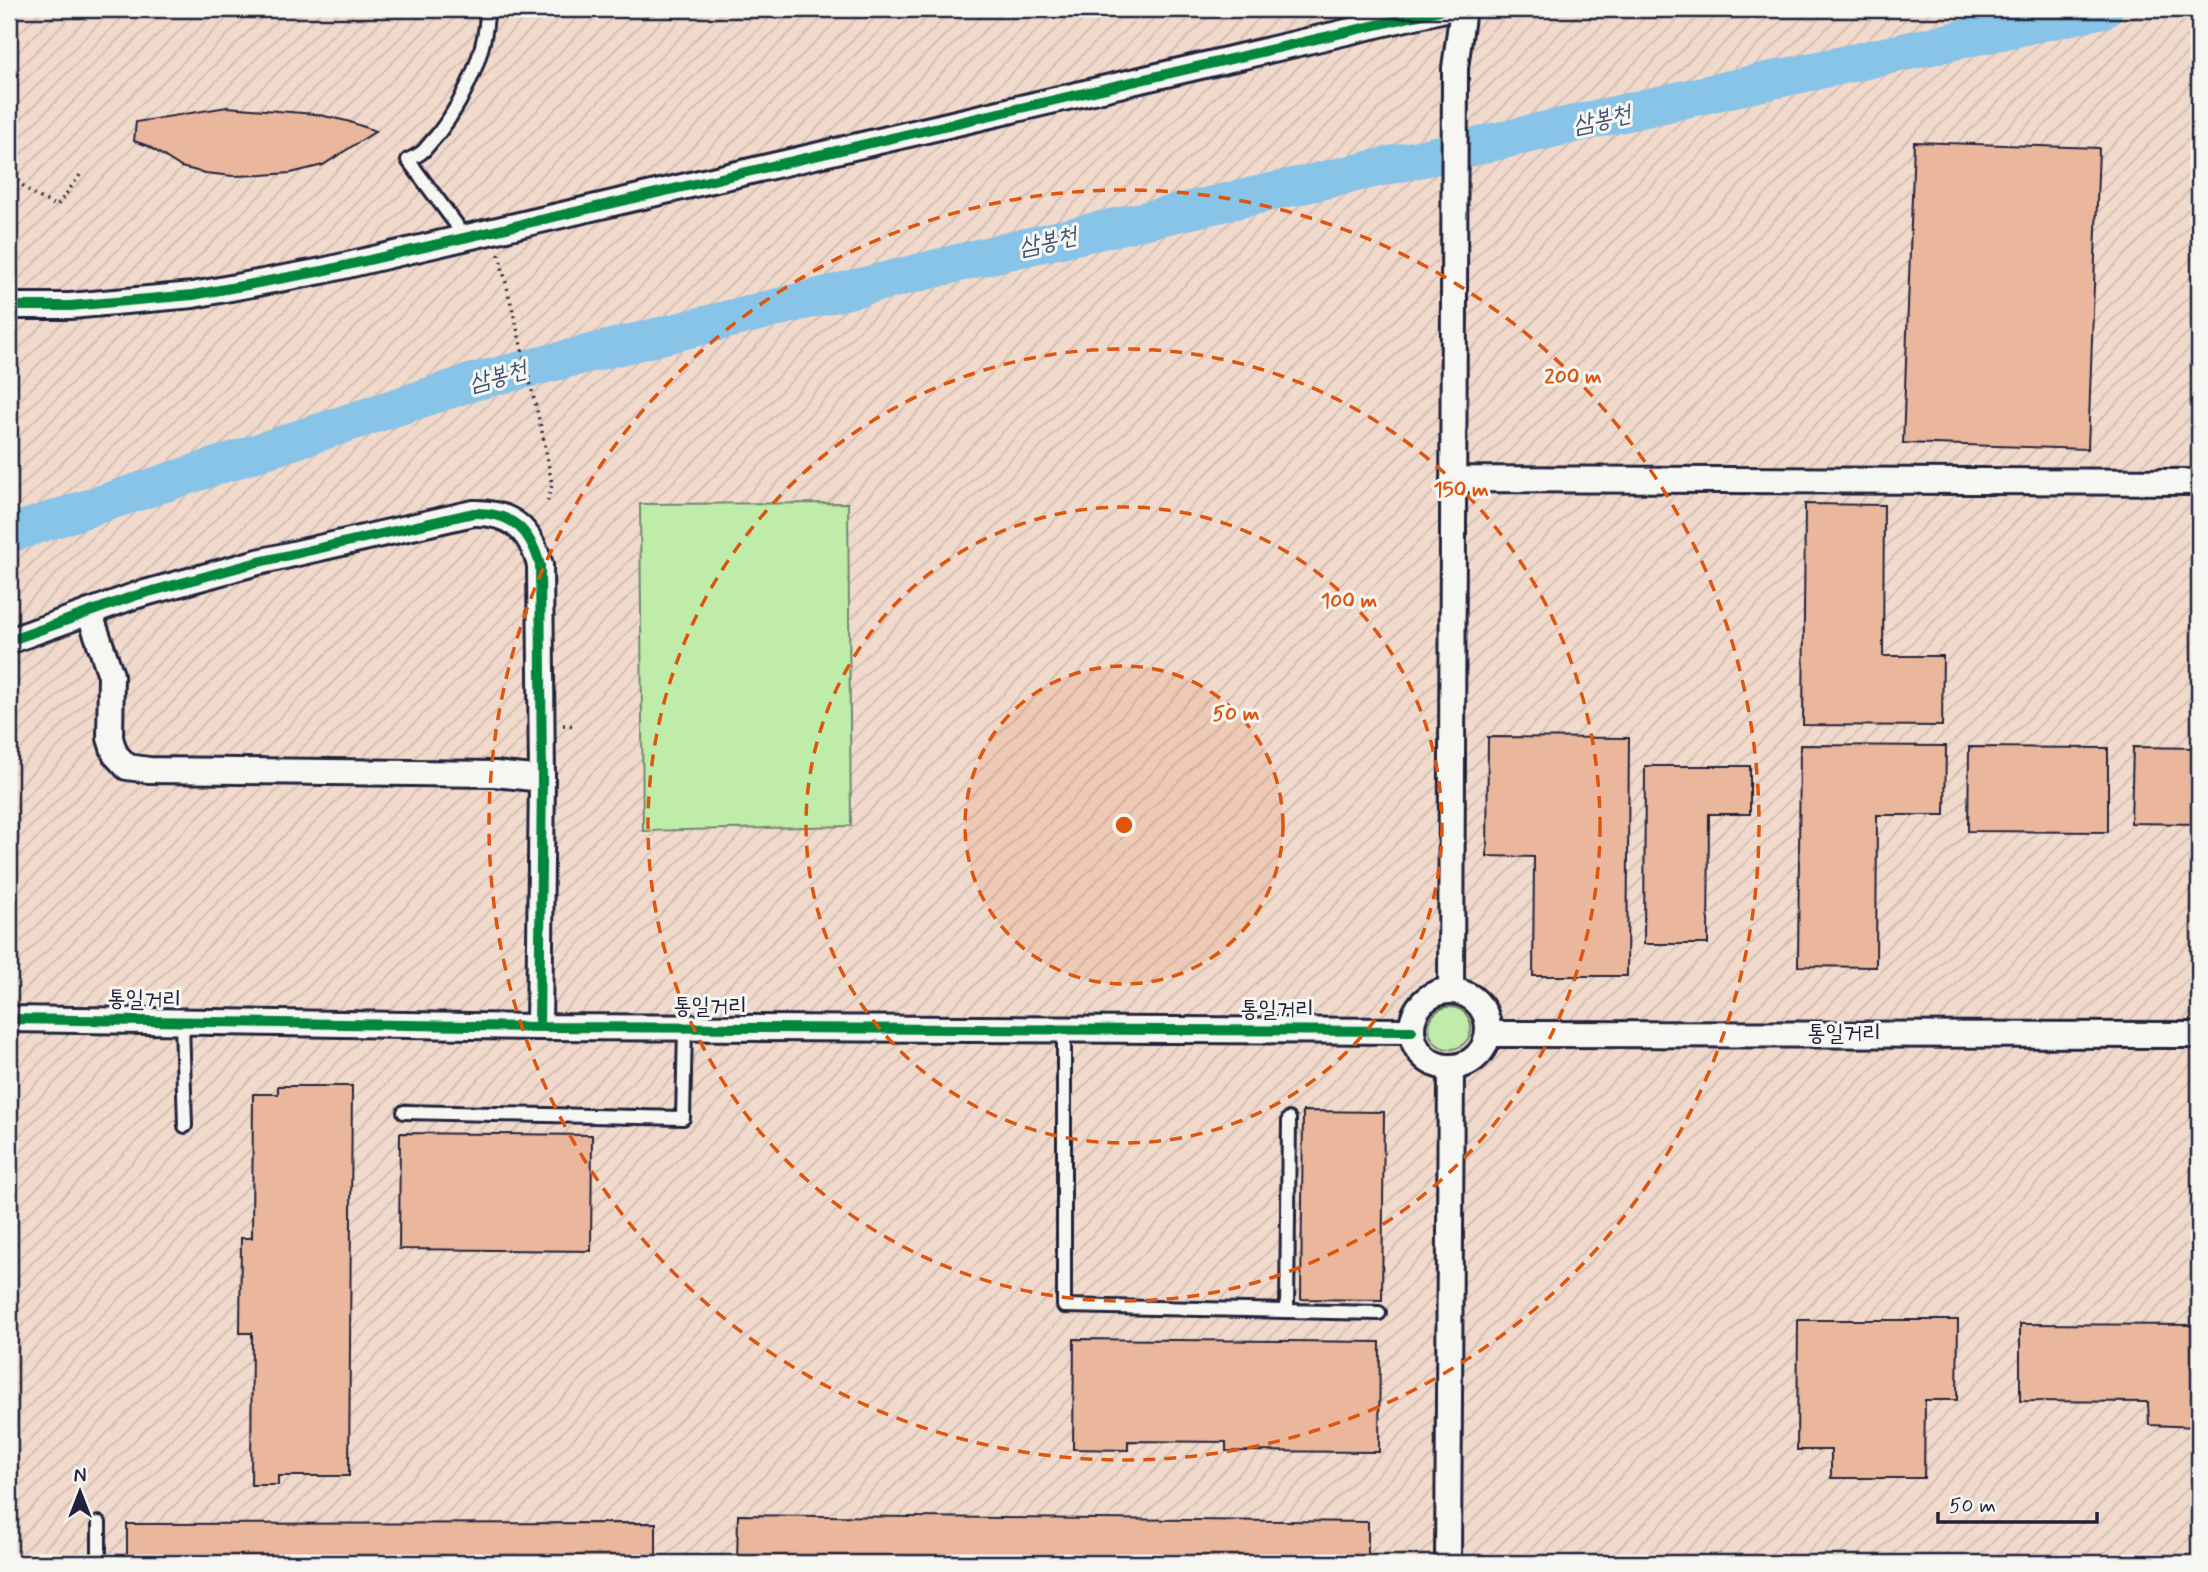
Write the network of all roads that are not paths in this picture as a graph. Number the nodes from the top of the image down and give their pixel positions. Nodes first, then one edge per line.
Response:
1 (487, 9) edge
2 (1439, 9) edge
3 (1463, 9) edge
4 (1455, 68) junction
5 (460, 238) junction
6 (9, 306) edge
7 (1453, 479) junction
8 (2199, 482) edge
9 (89, 612) junction
10 (9, 641) edge
11 (542, 779) junction
12 (1451, 991) junction
13 (9, 1019) edge
14 (182, 1022) junction
15 (539, 1027) junction
16 (685, 1028) junction
17 (1065, 1031) junction
18 (1412, 1031) junction
19 (1488, 1034) junction
20 (2199, 1035) edge
21 (1451, 1068) junction
22 (404, 1112) dead end
23 (1289, 1119) dead end
24 (185, 1126) dead end
25 (1287, 1309) junction
26 (1379, 1313) dead end
27 (99, 1523) dead end
28 (99, 1563) edge
29 (1448, 1563) edge

1 - 5 lane
2 - 4 street
2 - 5 street
3 - 4 street
4 - 7 street
5 - 6 street
7 - 8 street
7 - 12 street
9 - 10 street
9 - 11 street
9 - 11 street
11 - 15 street
12 - 18 street
12 - 19 street
13 - 14 street, 통일거리
14 - 15 street, 통일거리
14 - 24 lane
15 - 16 street, 통일거리
16 - 17 street, 통일거리
16 - 22 lane
17 - 18 street, 통일거리
17 - 25 lane
18 - 21 street
19 - 20 street, 통일거리
19 - 21 street
21 - 29 street
23 - 25 lane
25 - 26 lane
27 - 28 lane

